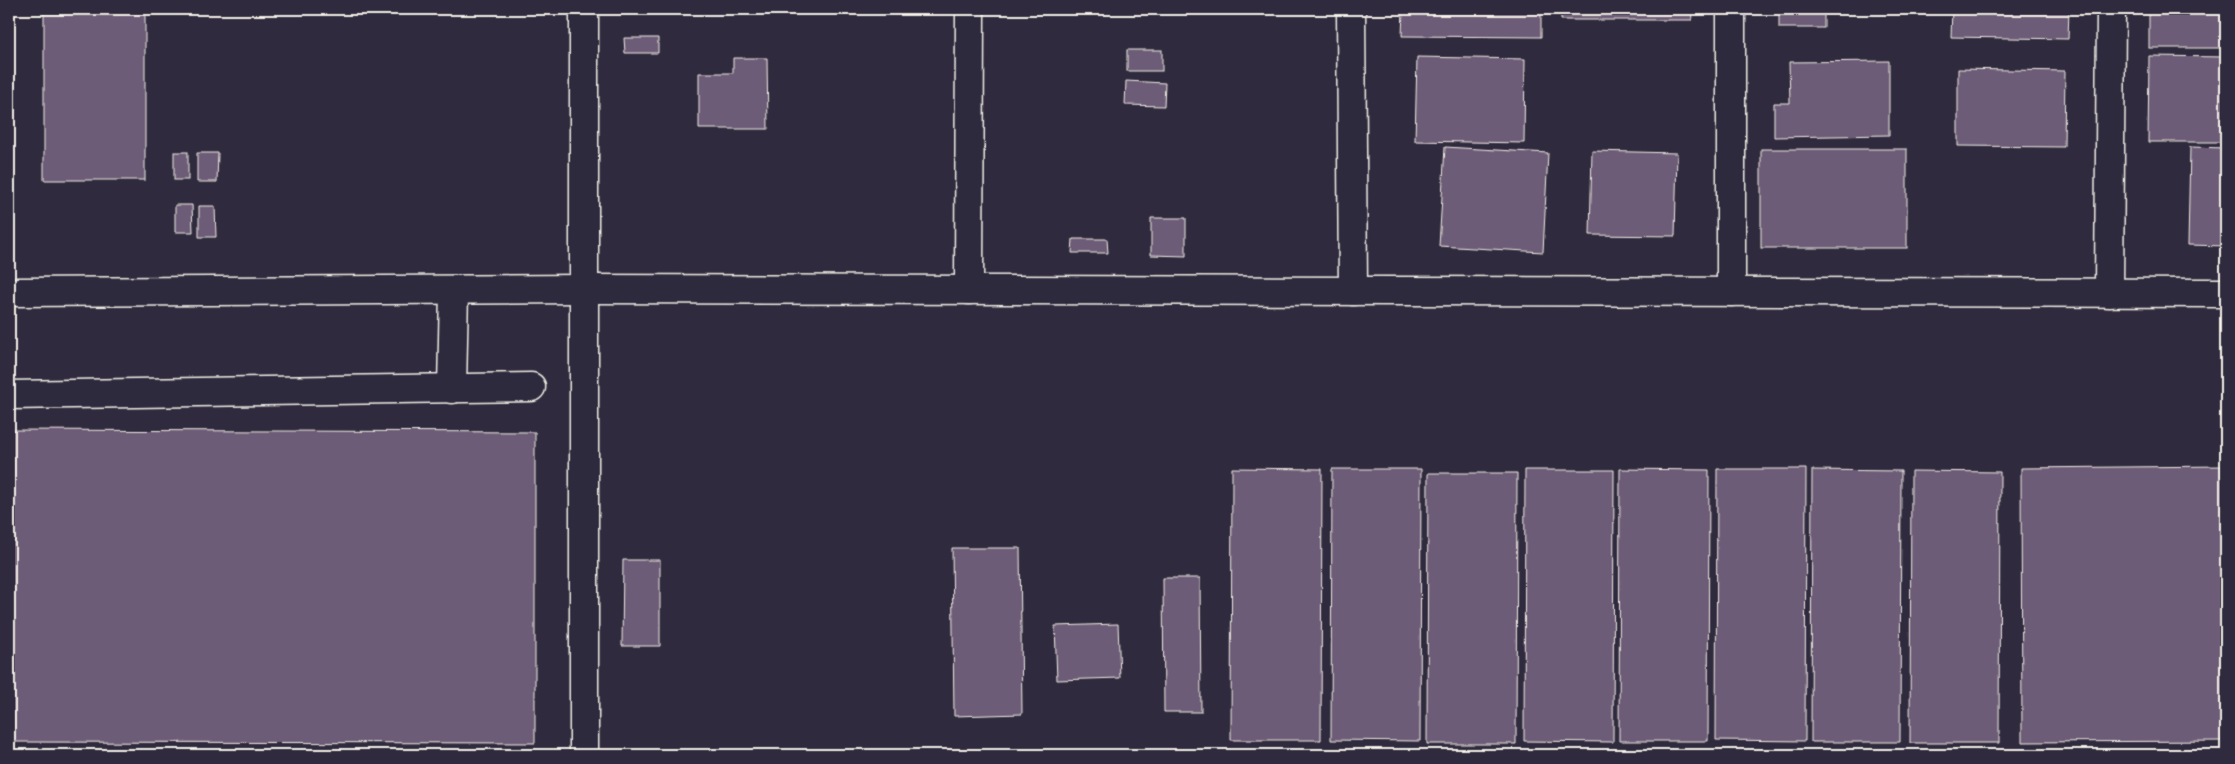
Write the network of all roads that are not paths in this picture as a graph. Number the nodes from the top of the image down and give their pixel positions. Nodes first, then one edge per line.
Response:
1 (584, 9) edge
2 (970, 9) edge
3 (1351, 9) edge
4 (1731, 9) edge
5 (2111, 9) edge
6 (584, 289) junction
7 (454, 290) junction
8 (969, 290) junction
9 (1353, 291) junction
10 (9, 292) edge
11 (1731, 292) junction
12 (2108, 293) junction
13 (2226, 293) edge
14 (530, 387) dead end
15 (452, 389) junction
16 (9, 395) edge
17 (584, 755) edge

1 - 6 street
2 - 8 street
3 - 9 street
4 - 11 street
5 - 12 street
6 - 7 street
6 - 8 street
6 - 17 street
7 - 10 street
7 - 15 street
8 - 9 street
9 - 11 street
11 - 12 street
12 - 13 street
14 - 15 street
15 - 16 street

